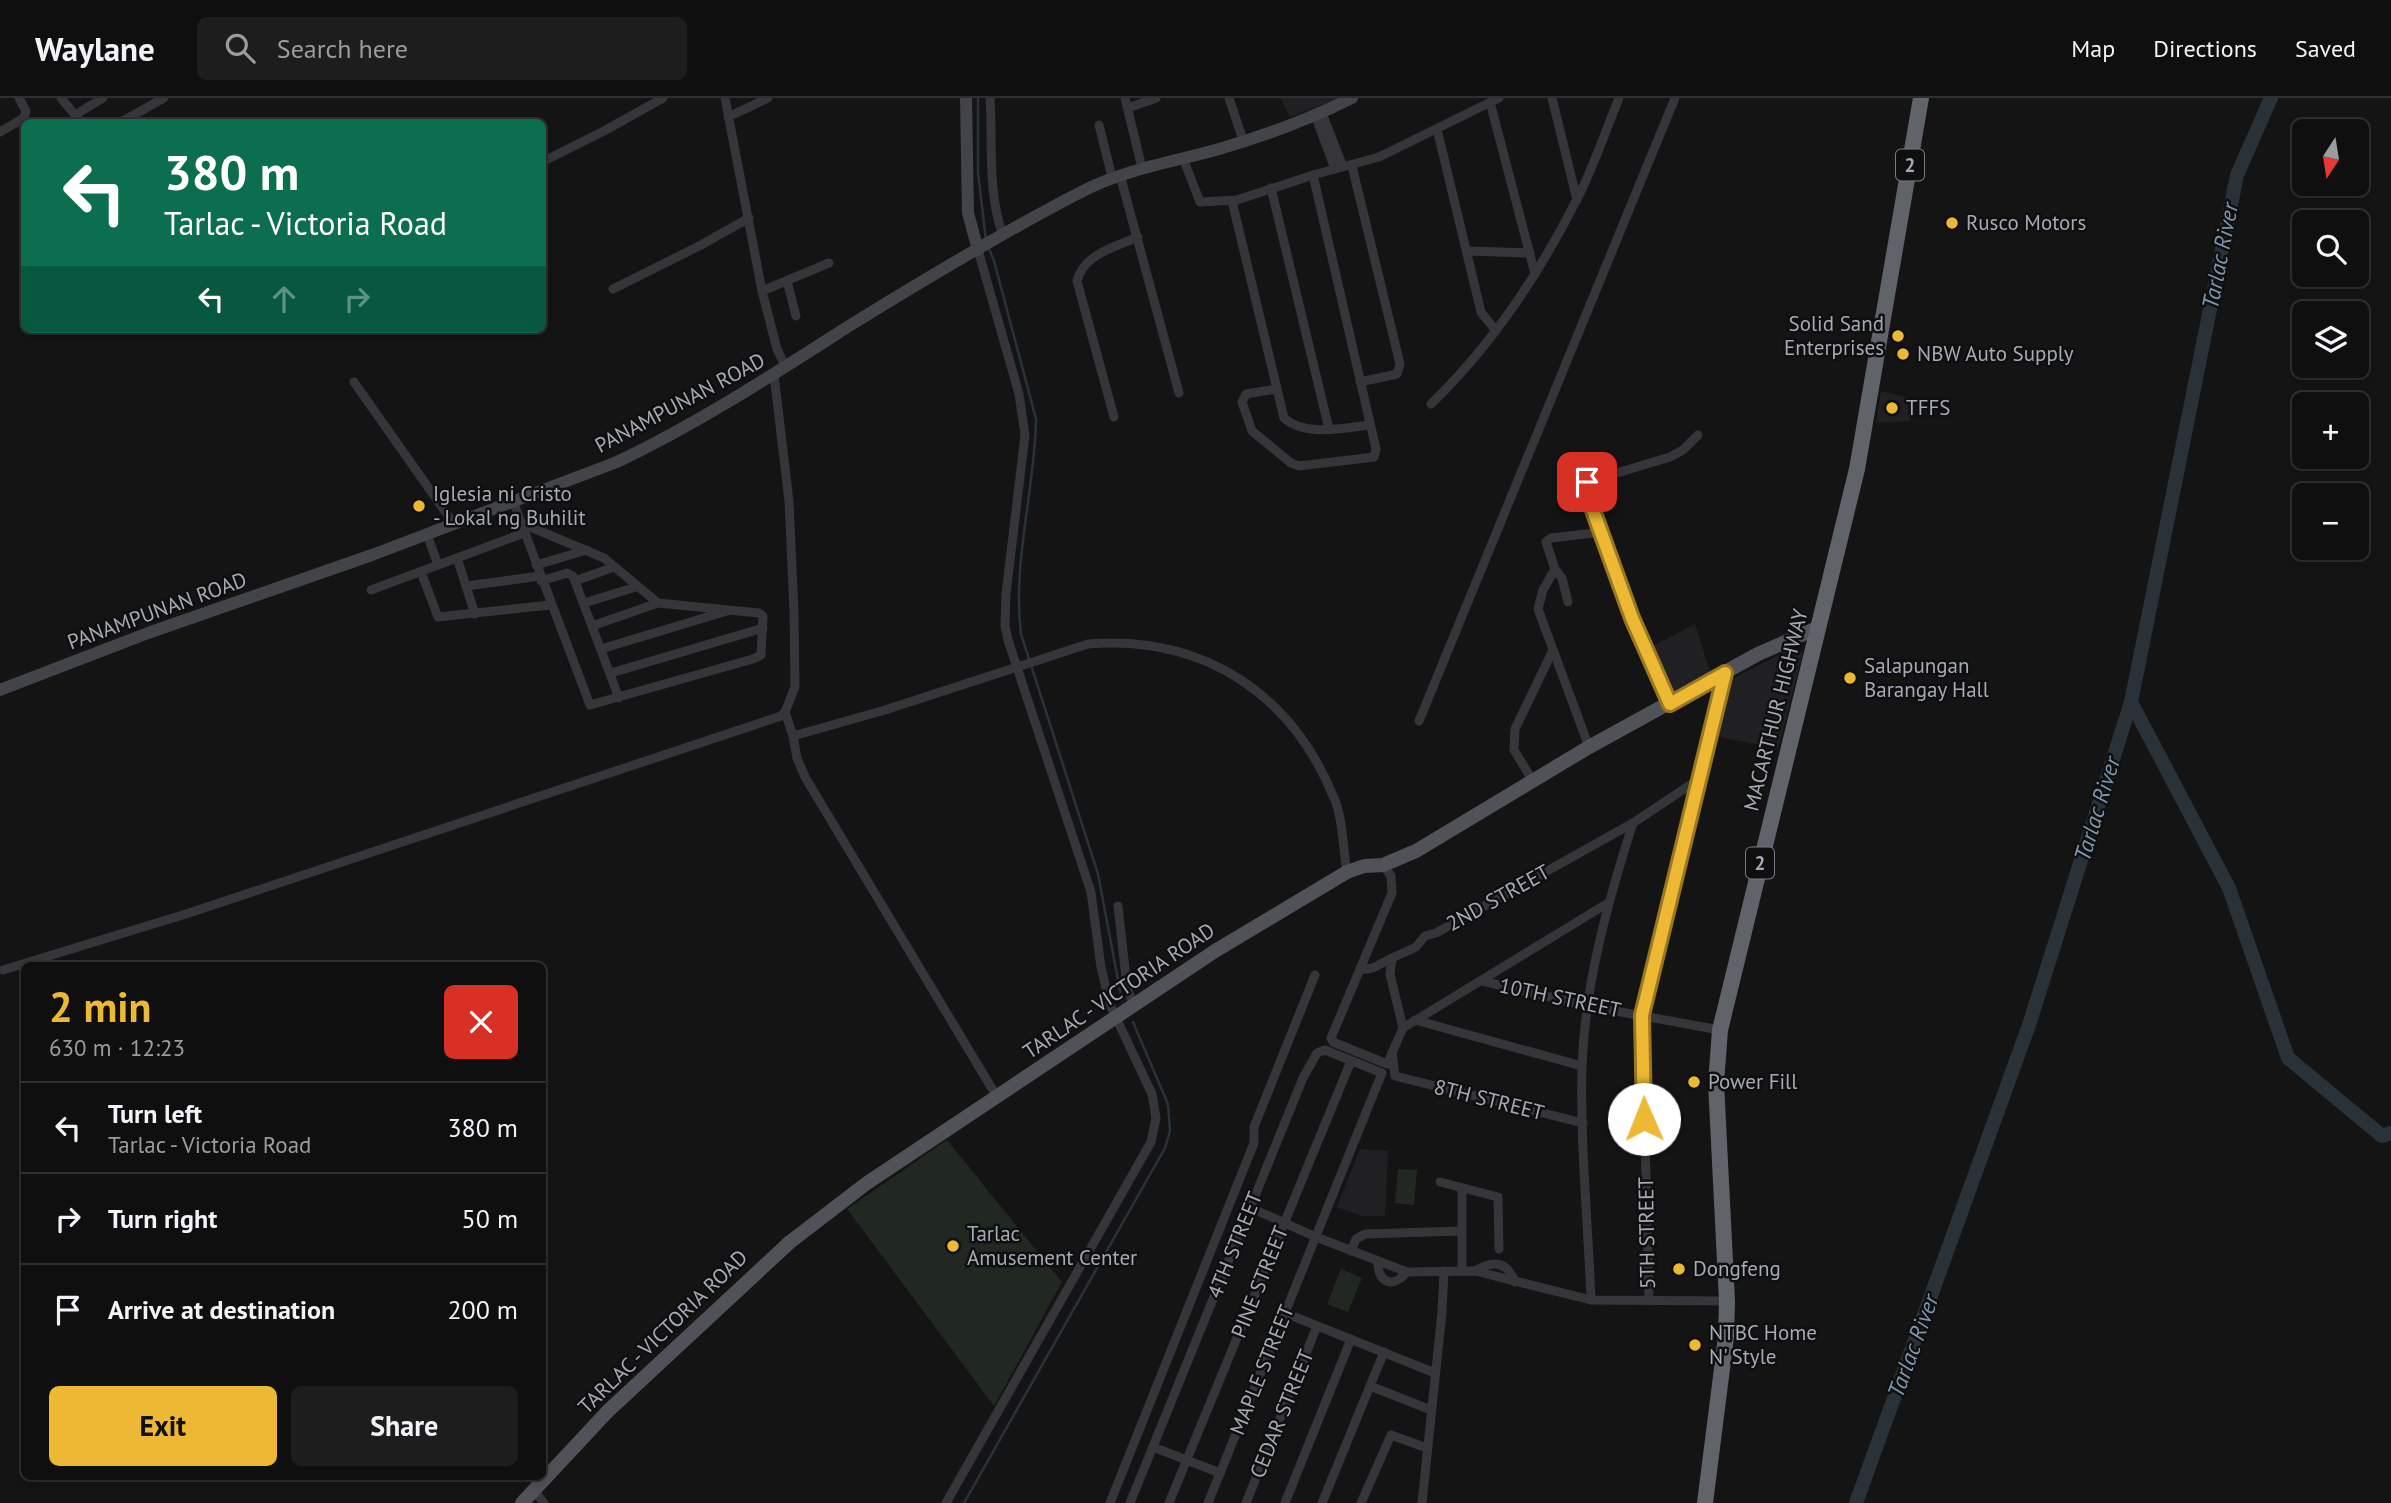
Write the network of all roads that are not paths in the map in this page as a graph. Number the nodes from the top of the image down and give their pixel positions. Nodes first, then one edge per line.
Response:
1 (19, 98) edge
2 (61, 98) edge
3 (103, 98) edge
4 (164, 98) edge
5 (663, 98) edge
6 (725, 98) edge
7 (768, 98) edge
8 (967, 98) edge
9 (990, 98) edge
10 (1156, 98) edge
11 (1229, 98) edge
12 (1352, 98) edge
13 (1552, 98) edge
14 (1619, 98) edge
15 (1675, 98) edge
16 (1921, 98) edge
17 (1495, 100) edge
18 (1126, 103) edge
19 (1318, 114) junction
20 (728, 117) junction
21 (22, 119) edge
22 (78, 119) edge
23 (126, 119) edge
24 (21, 120) edge
25 (1099, 125) dead end
26 (1437, 129) junction
27 (0, 132) edge
28 (1244, 140) junction
29 (1184, 158) junction
30 (546, 160) edge
31 (1343, 167) junction
32 (1142, 168) junction
33 (1313, 174) junction
34 (1116, 176) junction
35 (1270, 188) junction
36 (1577, 200) junction
37 (1232, 201) junction
38 (749, 218) junction
39 (1138, 237) junction
40 (990, 243) junction
41 (1467, 251) junction
42 (1530, 253) junction
43 (829, 263) dead end
44 (1535, 274) junction
45 (787, 281) junction
46 (613, 289) dead end
47 (762, 291) junction
48 (796, 316) dead end
49 (1496, 331) junction
50 (786, 368) junction
51 (774, 375) junction
52 (354, 382) dead end
53 (1360, 382) junction
54 (1277, 389) junction
55 (1179, 393) dead end
56 (1431, 404) dead end
57 (1114, 417) dead end
58 (1369, 425) junction
59 (1329, 429) junction
60 (1698, 435) dead end
61 (513, 501) junction
62 (521, 523) junction
63 (454, 524) junction
64 (1603, 532) junction
65 (524, 533) junction
66 (427, 534) junction
67 (587, 550) junction
68 (457, 558) junction
69 (438, 565) junction
70 (536, 565) junction
71 (614, 567) junction
72 (1555, 569) junction
73 (421, 572) junction
74 (540, 578) junction
75 (575, 581) junction
76 (467, 586) junction
77 (636, 587) junction
78 (371, 590) dead end
79 (1568, 602) dead end
80 (584, 603) junction
81 (657, 603) junction
82 (550, 605) junction
83 (733, 610) junction
84 (475, 614) junction
85 (592, 626) junction
86 (763, 628) junction
87 (1817, 628) junction
88 (601, 649) junction
89 (1553, 650) junction
90 (1025, 664) junction
91 (611, 673) junction
92 (1725, 673) junction
93 (0, 690) edge
94 (619, 698) junction
95 (1670, 704) junction
96 (785, 712) junction
97 (1419, 721) dead end
98 (793, 736) junction
99 (1589, 747) junction
100 (1699, 779) junction
101 (1533, 781) junction
102 (1633, 823) junction
103 (1383, 865) junction
104 (1347, 872) junction
105 (1608, 903) junction
106 (1118, 906) dead end
107 (1392, 958) junction
108 (21, 962) edge
109 (22, 962) edge
110 (1, 968) edge
111 (1360, 970) junction
112 (1315, 975) dead end
113 (1482, 981) junction
114 (1588, 1006) junction
115 (1134, 1007) junction
116 (1642, 1015) junction
117 (1116, 1018) junction
118 (1415, 1020) junction
119 (1403, 1028) junction
120 (1720, 1030) junction
121 (1392, 1051) junction
122 (1351, 1061) junction
123 (1582, 1066) junction
124 (1384, 1069) junction
125 (997, 1097) junction
126 (1583, 1124) junction
127 (1440, 1182) dead end
128 (1462, 1188) junction
129 (1251, 1208) junction
130 (1285, 1223) junction
131 (1461, 1231) junction
132 (1316, 1237) junction
133 (1499, 1249) dead end
134 (1351, 1251) junction
135 (1378, 1262) junction
136 (1462, 1270) junction
137 (1444, 1271) junction
138 (1475, 1271) junction
139 (1407, 1272) junction
140 (1515, 1282) junction
141 (1591, 1300) junction
142 (1649, 1300) junction
143 (1727, 1301) junction
144 (1285, 1313) junction
145 (1317, 1326) junction
146 (1351, 1339) junction
147 (1384, 1352) junction
148 (1435, 1373) junction
149 (1370, 1386) junction
150 (1431, 1410) junction
151 (1153, 1447) junction
152 (1427, 1448) junction
153 (1187, 1461) junction
154 (1220, 1474) junction
155 (546, 1478) edge
156 (544, 1480) edge
157 (534, 1491) junction
158 (522, 1503) edge
159 (544, 1503) edge
160 (946, 1503) edge
161 (1110, 1503) edge
162 (1130, 1503) edge
163 (1169, 1503) edge
164 (1208, 1503) edge
165 (1246, 1503) edge
166 (1284, 1503) edge
167 (1322, 1503) edge
168 (1361, 1503) edge
169 (1422, 1503) edge
170 (1705, 1503) edge

1 - 21 street
2 - 22 street
3 - 22 street
4 - 23 street
5 - 30 street
6 - 20 street
7 - 20 street
8 - 40 street
9 - 40 street
10 - 18 street
11 - 28 street
12 - 19 street, PANAMPUNAN ROAD
13 - 36 street
14 - 36 street
15 - 97 street
16 - 87 highway, MACARTHUR HIGHWAY / 2
17 - 26 street
17 - 42 street
18 - 32 street
19 - 28 street, PANAMPUNAN ROAD
19 - 31 street
20 - 38 street
24 - 27 street
25 - 34 street
26 - 31 street
26 - 41 street
28 - 29 street, PANAMPUNAN ROAD
29 - 32 street, PANAMPUNAN ROAD
29 - 37 street
31 - 33 street
31 - 53 street
32 - 34 street, PANAMPUNAN ROAD
33 - 35 street
33 - 53 street
34 - 39 street
34 - 40 street, PANAMPUNAN ROAD
35 - 37 street
35 - 59 street
36 - 44 street
37 - 54 street
38 - 46 street
38 - 47 street
39 - 55 street
39 - 57 street
40 - 50 street, PANAMPUNAN ROAD
40 - 90 street
41 - 42 street
41 - 49 street
42 - 44 street
43 - 45 street
44 - 49 street
45 - 47 street
45 - 48 street
47 - 50 street
49 - 56 street
50 - 51 street, PANAMPUNAN ROAD
51 - 61 street, PANAMPUNAN ROAD
51 - 96 street
52 - 63 street
53 - 58 street
54 - 58 street
54 - 59 street
58 - 59 street
60 - 64 street
61 - 62 street
61 - 63 street, PANAMPUNAN ROAD
62 - 65 street
62 - 67 street
63 - 66 street, PANAMPUNAN ROAD
64 - 72 street
64 - 95 street
65 - 68 street
65 - 70 street
66 - 69 street
66 - 93 street, PANAMPUNAN ROAD
67 - 70 street
67 - 71 street
68 - 69 street
68 - 76 street
69 - 73 street
70 - 74 street
71 - 75 street
71 - 77 street
72 - 79 street
72 - 89 street
73 - 78 street
73 - 84 street
74 - 75 street
74 - 76 street
74 - 82 street
75 - 80 street
76 - 84 street
77 - 80 street
77 - 81 street
80 - 85 street
81 - 83 street
81 - 85 street
82 - 84 street
82 - 94 street
83 - 86 street
83 - 88 street
85 - 88 street
86 - 91 street
86 - 94 street
87 - 92 main road, TARLAC - VICTORIA ROAD
87 - 120 highway, MACARTHUR HIGHWAY / 2
88 - 91 street
89 - 99 street
89 - 101 street
90 - 98 street
90 - 104 street
90 - 117 street
91 - 94 street
92 - 95 main road, TARLAC - VICTORIA ROAD
92 - 100 street, 5TH STREET
95 - 99 main road, TARLAC - VICTORIA ROAD
96 - 98 street
96 - 109 street
98 - 125 street
99 - 101 main road, TARLAC - VICTORIA ROAD
100 - 102 street, 2ND STREET
100 - 116 street, 5TH STREET
101 - 103 main road, TARLAC - VICTORIA ROAD
102 - 105 street
102 - 107 street, 2ND STREET
103 - 104 main road, TARLAC - VICTORIA ROAD
103 - 111 street
104 - 115 main road, TARLAC - VICTORIA ROAD
105 - 113 street
105 - 114 street
106 - 115 street
107 - 111 street, 2ND STREET
107 - 119 street
108 - 110 street
111 - 124 street
112 - 161 street
113 - 114 street, 10TH STREET
113 - 118 street
114 - 116 street, 10TH STREET
114 - 123 street
115 - 117 main road, TARLAC - VICTORIA ROAD
116 - 120 street, 10TH STREET
116 - 142 street, 5TH STREET
117 - 125 main road, TARLAC - VICTORIA ROAD
117 - 160 street
118 - 119 street
118 - 123 street
119 - 121 street
120 - 143 highway, MACARTHUR HIGHWAY / 2
121 - 124 street
121 - 126 street, 8TH STREET
122 - 124 street
122 - 129 street, 4TH STREET
122 - 130 street, PINE STREET
123 - 126 street
124 - 132 street
125 - 155 main road, TARLAC - VICTORIA ROAD
126 - 141 street
127 - 128 street
128 - 131 street
128 - 133 street
129 - 130 street
129 - 151 street, 4TH STREET
130 - 132 street
130 - 153 street, PINE STREET
131 - 134 street
131 - 136 street
132 - 134 street
132 - 144 street, MAPLE STREET
134 - 135 street
135 - 139 street
135 - 139 street
136 - 137 street
136 - 138 street
137 - 139 street
137 - 148 street
138 - 140 street
138 - 140 street
140 - 141 street
141 - 142 street
142 - 143 street
143 - 170 highway, MACARTHUR HIGHWAY / 2
144 - 145 street
144 - 154 street, MAPLE STREET
145 - 146 street
145 - 165 street, CEDAR STREET
146 - 147 street
146 - 166 street
147 - 148 street
147 - 149 street
148 - 150 street
149 - 150 street
149 - 167 street
150 - 152 street
151 - 153 street
151 - 162 street, 4TH STREET
152 - 168 street
152 - 169 street
153 - 154 street
153 - 163 street, PINE STREET
154 - 164 street, MAPLE STREET
156 - 157 main road, TARLAC - VICTORIA ROAD
157 - 158 main road, TARLAC - VICTORIA ROAD
157 - 159 street

